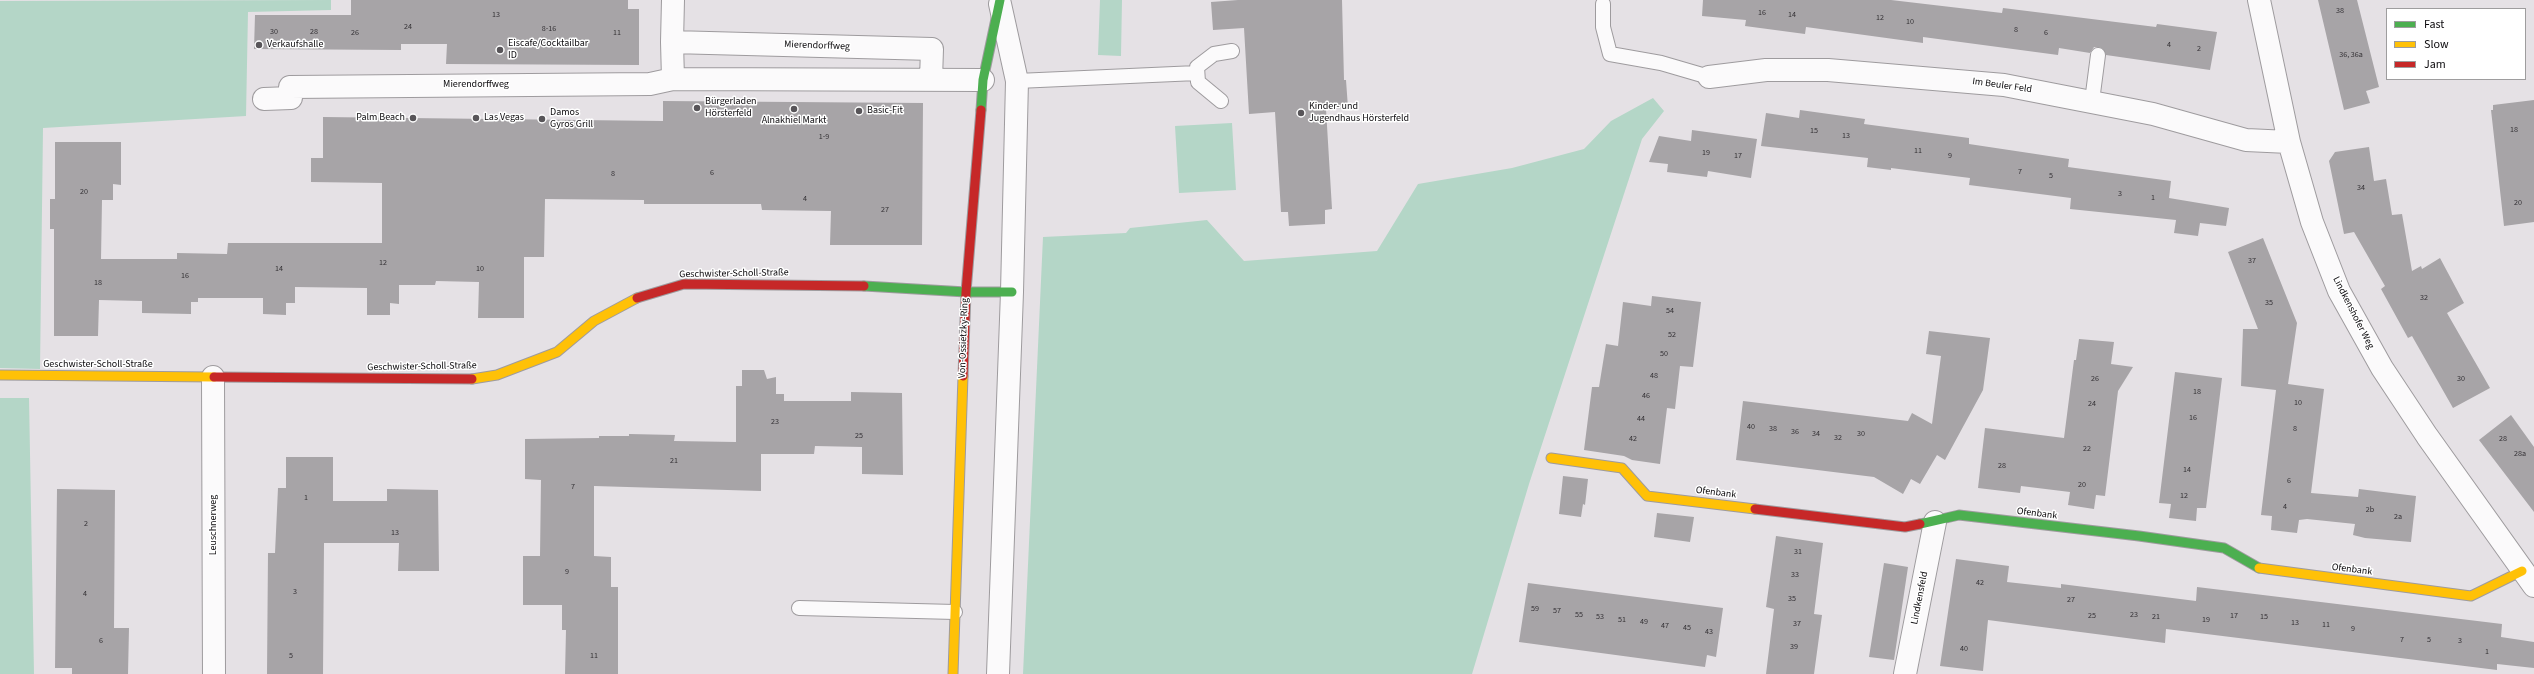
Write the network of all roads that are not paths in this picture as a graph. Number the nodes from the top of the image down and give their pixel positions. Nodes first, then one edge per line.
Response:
1 (673, 0) edge
2 (2259, 0) edge
3 (1000, 2) edge
4 (1603, 4) dead end
5 (672, 42) junction
6 (1232, 51) dead end
7 (2098, 55) dead end
8 (1197, 73) junction
9 (1709, 77) joint
10 (931, 78) junction
11 (672, 79) junction
12 (983, 80) junction
13 (1017, 81) junction
14 (1221, 101) dead end
15 (2092, 101) junction
16 (268, 103) dead end
17 (2290, 142) junction
18 (966, 292) junction
19 (1012, 292) junction
20 (0, 374) edge
21 (213, 377) junction
22 (1551, 458) dead end
23 (1935, 522) junction
24 (2528, 579) edge
25 (799, 608) dead end
26 (955, 612) junction
27 (214, 674) edge
28 (953, 674) edge
29 (998, 674) edge
30 (1905, 674) edge

1 - 5 street
2 - 17 street, Lindkenshofer Weg
3 - 12 street, Von-Ossietzky-Ring
3 - 13 street, Von-Ossietzky-Ring
4 - 9 lane
5 - 10 street, Mierendorffweg
5 - 11 street
6 - 8 lane
7 - 15 lane
8 - 13 lane
8 - 14 lane
9 - 15 street, Im Beuler Feld
10 - 11 street, Mierendorffweg
10 - 12 street, Mierendorffweg
11 - 16 street, Mierendorffweg
12 - 18 street, Von-Ossietzky-Ring
13 - 19 street, Von-Ossietzky-Ring
15 - 17 street, Im Beuler Feld
17 - 24 street, Lindkenshofer Weg
18 - 19 street, Geschwister-Scholl-Straße
18 - 21 street, Geschwister-Scholl-Straße
18 - 26 street, Von-Ossietzky-Ring
19 - 29 street, Von-Ossietzky-Ring
20 - 21 street, Geschwister-Scholl-Straße
21 - 27 street, Leuschnerweg
22 - 23 street, Ofenbank
23 - 24 street, Ofenbank
23 - 30 street, Lindkensfeld
25 - 26 lane
26 - 28 street, Von-Ossietzky-Ring

